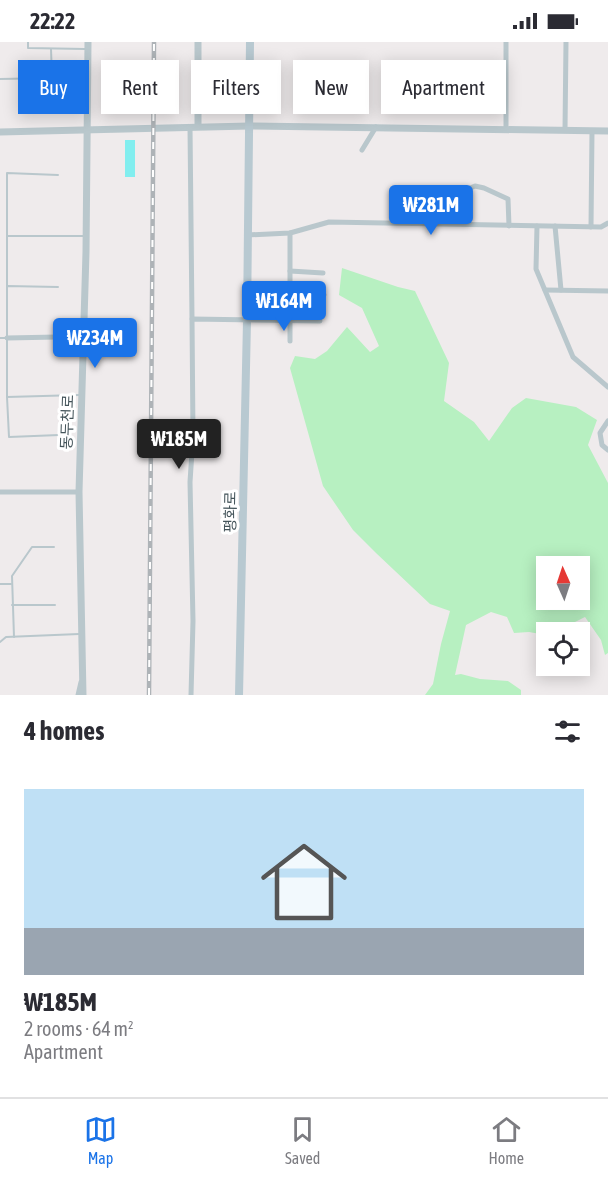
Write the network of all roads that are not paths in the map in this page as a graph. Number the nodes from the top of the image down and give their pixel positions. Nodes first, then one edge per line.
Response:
1 (28, 42) edge
2 (198, 42) edge
3 (250, 42) edge
4 (506, 42) edge
5 (566, 42) edge
6 (88, 45) edge
7 (51, 48) junction
8 (0, 79) edge
9 (194, 126) junction
10 (249, 126) junction
11 (376, 127) junction
12 (506, 128) junction
13 (87, 130) junction
14 (566, 130) junction
15 (592, 131) junction
16 (608, 131) edge
17 (0, 132) edge
18 (362, 150) dead end
19 (58, 175) dead end
20 (420, 204) dead end
21 (608, 223) edge
22 (509, 226) junction
23 (537, 226) junction
24 (555, 226) junction
25 (591, 227) junction
26 (290, 233) junction
27 (247, 235) junction
28 (7, 236) junction
29 (86, 236) junction
30 (290, 272) junction
31 (323, 273) dead end
32 (7, 286) junction
33 (58, 287) dead end
34 (545, 290) junction
35 (561, 290) junction
36 (608, 291) edge
37 (290, 294) junction
38 (324, 296) dead end
39 (192, 319) junction
40 (290, 320) junction
41 (247, 321) junction
42 (320, 321) dead end
43 (57, 337) dead end
44 (3, 338) edge
45 (290, 341) dead end
46 (608, 387) edge
47 (82, 395) junction
48 (7, 397) junction
49 (608, 421) edge
50 (59, 435) dead end
51 (608, 450) edge
52 (0, 492) edge
53 (79, 492) junction
54 (54, 547) dead end
55 (0, 584) edge
56 (11, 584) junction
57 (12, 605) junction
58 (55, 605) dead end
59 (82, 634) junction
60 (14, 637) junction
61 (0, 642) edge
62 (82, 678) junction
63 (78, 695) edge
64 (83, 695) edge
65 (191, 695) edge
66 (239, 695) edge

1 - 7 lane
2 - 9 street
3 - 10 main road, 평화로
4 - 12 street
5 - 14 street
6 - 7 lane
6 - 13 street, 동두천로
7 - 8 lane
9 - 10 street
9 - 13 street
9 - 39 street
10 - 11 street
10 - 27 main road, 평화로
11 - 12 street
11 - 18 street
12 - 14 street
13 - 17 street
13 - 29 street, 동두천로
14 - 15 street
15 - 16 street
15 - 25 street
19 - 28 lane
20 - 22 street
21 - 25 street
22 - 23 street
22 - 26 street
23 - 24 street
23 - 34 street
24 - 25 street
24 - 35 street
26 - 27 street
26 - 30 street
27 - 41 main road, 평화로
28 - 29 lane
28 - 32 lane
29 - 47 street, 동두천로
30 - 31 street
30 - 37 street
32 - 33 lane
32 - 44 lane
34 - 35 street
34 - 46 street
35 - 36 street
37 - 38 street
37 - 40 street
39 - 41 street
39 - 65 street
40 - 41 street
40 - 42 street
40 - 45 street
41 - 66 main road, 평화로
43 - 44 street
44 - 48 lane
47 - 48 lane
47 - 53 street, 동두천로
48 - 50 lane
49 - 51 street
52 - 53 street
53 - 59 street, 동두천로
54 - 56 lane
55 - 56 lane
56 - 57 lane
57 - 58 lane
57 - 60 lane
59 - 60 lane
59 - 62 street, 동두천로
60 - 61 lane
62 - 63 street
62 - 64 street, 동두천로

